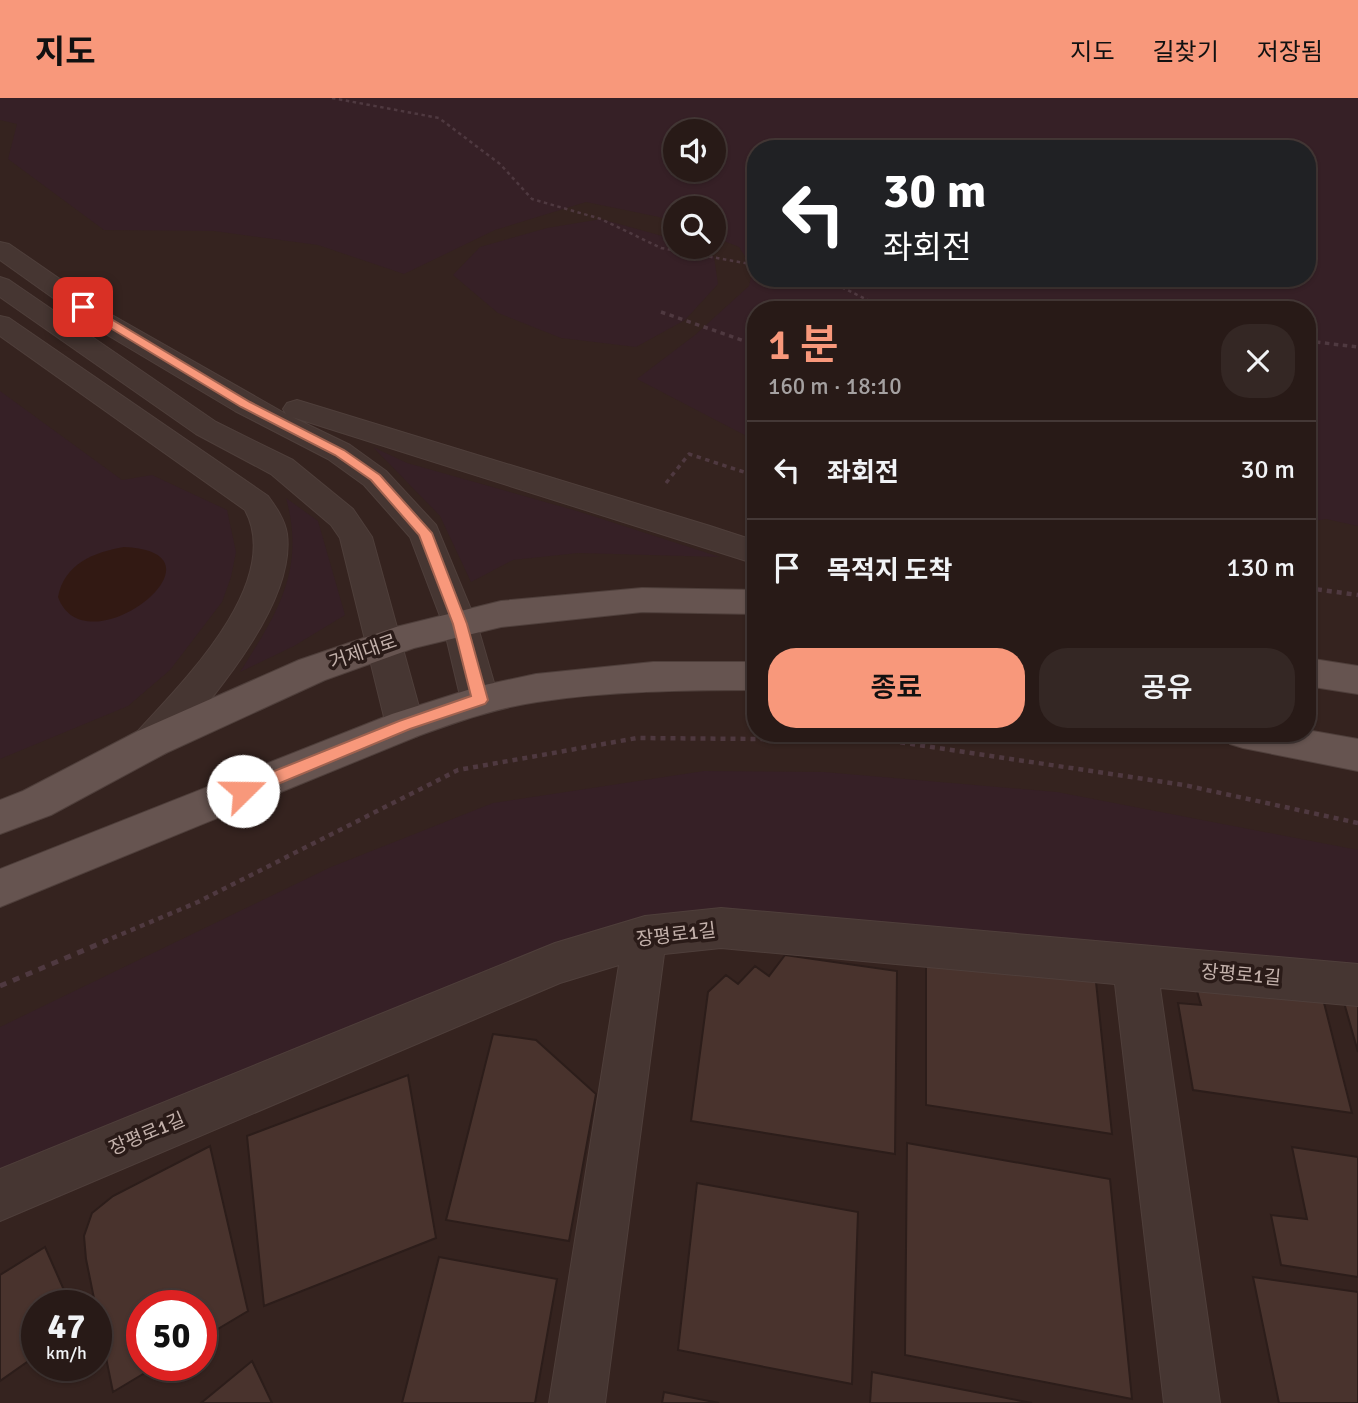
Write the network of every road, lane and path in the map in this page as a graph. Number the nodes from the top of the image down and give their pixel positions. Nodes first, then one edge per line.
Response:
1 (332, 98) edge
2 (0, 248) edge
3 (747, 263) edge
4 (0, 285) edge
5 (841, 287) edge
6 (870, 301) edge
7 (661, 312) dead end
8 (0, 324) edge
9 (747, 342) edge
10 (1316, 342) edge
11 (1358, 346) edge
12 (196, 374) junction
13 (689, 454) dead end
14 (747, 473) edge
15 (747, 550) edge
16 (1316, 589) edge
17 (1358, 595) edge
18 (747, 602) edge
19 (460, 624) junction
20 (383, 644) junction
21 (1316, 673) edge
22 (747, 676) edge
23 (1358, 680) edge
24 (480, 700) junction
25 (405, 725) junction
26 (747, 739) edge
27 (152, 742) junction
28 (898, 742) edge
29 (1290, 742) edge
30 (1358, 755) edge
31 (0, 817) edge
32 (1358, 823) edge
33 (0, 888) edge
34 (645, 936) junction
35 (1135, 967) junction
36 (1358, 985) edge
37 (0, 986) edge
38 (0, 1195) edge
39 (577, 1403) edge
40 (1192, 1403) edge

1 - 3 path
2 - 12 street
4 - 20 street
5 - 6 path
7 - 9 path
8 - 27 street
10 - 11 path
12 - 15 street
12 - 19 street
13 - 14 path
16 - 17 path
18 - 19 main road, 거제대로
19 - 20 main road, 거제대로
19 - 24 street
20 - 25 street
20 - 27 main road, 거제대로
21 - 23 main road
22 - 24 main road
24 - 25 main road
25 - 33 main road
26 - 37 path
27 - 31 main road, 거제대로
28 - 32 path
29 - 30 main road
34 - 35 street, 장평로1길
34 - 38 street, 장평로1길
34 - 39 street
35 - 36 street, 장평로1길
35 - 40 street

